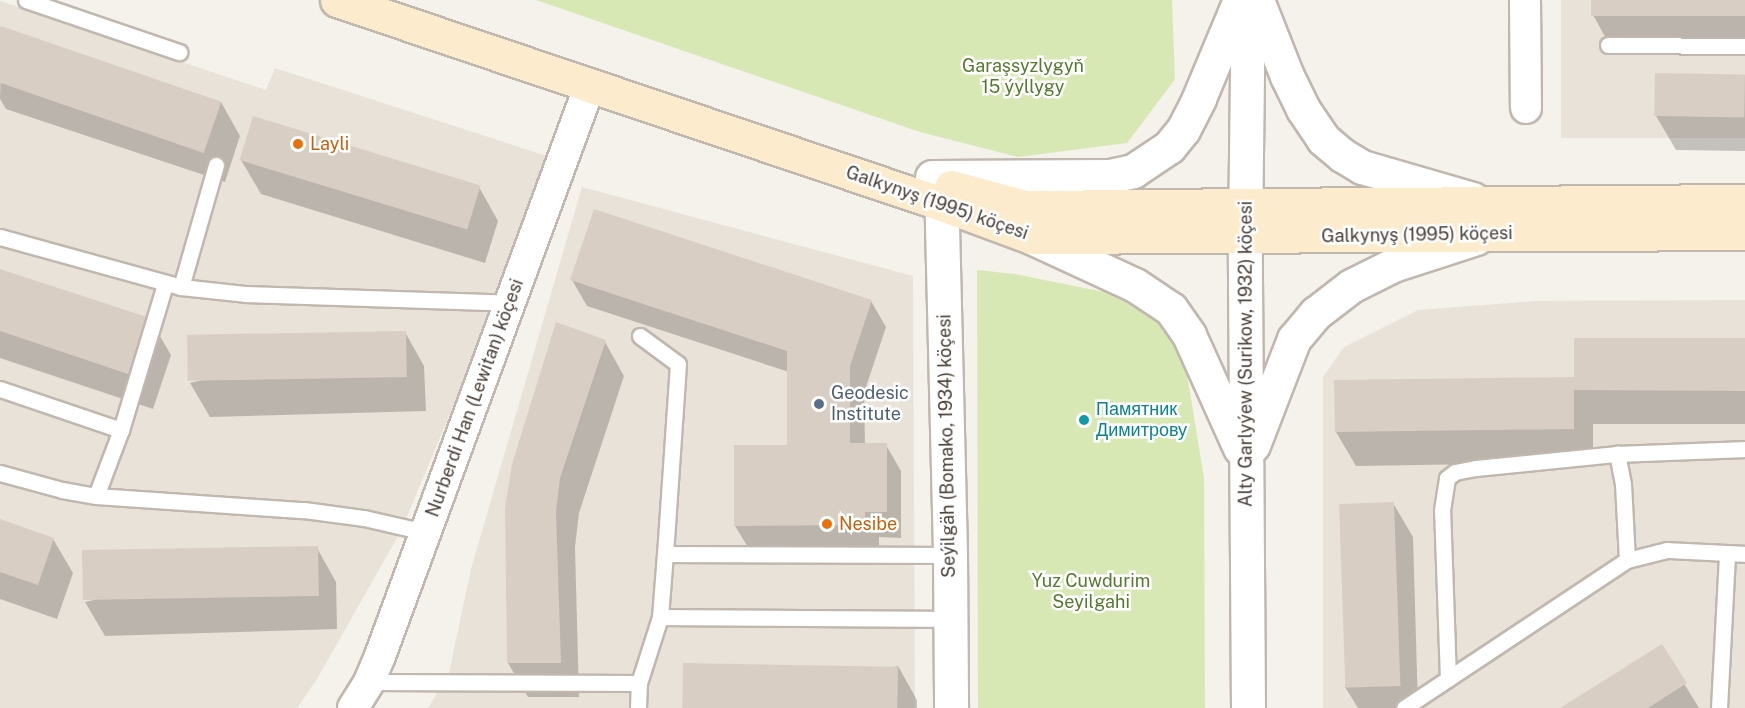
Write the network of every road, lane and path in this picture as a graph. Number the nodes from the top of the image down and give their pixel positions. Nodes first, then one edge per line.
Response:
1 (26, 0) edge
2 (337, 0) edge
3 (403, 0) edge
4 (1240, 0) edge
5 (1248, 0) edge
6 (1257, 0) edge
7 (1525, 0) edge
8 (1608, 45) dead end
9 (1745, 46) edge
10 (179, 52) dead end
11 (590, 85) junction
12 (1526, 108) dead end
13 (216, 165) dead end
14 (934, 188) junction
15 (1745, 201) edge
16 (1488, 219) junction
17 (1246, 221) junction
18 (1745, 233) edge
19 (0, 237) edge
20 (1031, 237) junction
21 (165, 284) junction
22 (181, 287) junction
23 (511, 303) junction
24 (640, 336) dead end
25 (0, 389) edge
26 (121, 430) junction
27 (1745, 449) edge
28 (1617, 454) junction
29 (1246, 464) junction
30 (0, 473) edge
31 (96, 495) junction
32 (425, 532) junction
33 (665, 554) junction
34 (1745, 554) edge
35 (950, 555) junction
36 (1727, 555) junction
37 (1627, 560) junction
38 (660, 617) junction
39 (951, 619) junction
40 (1448, 679) junction
41 (369, 682) junction
42 (639, 683) junction
43 (353, 708) edge
44 (638, 708) edge
45 (951, 708) edge
46 (1248, 708) edge
47 (1404, 708) edge
48 (1719, 708) edge

1 - 10 lane
2 - 11 main road, Galkynyş (1995) köçesi
3 - 14 main road, Galkynyş (1995) köçesi
4 - 14 street
5 - 17 street, Alty Garlyýew (Surikow, 1932) köçesi
6 - 16 street
7 - 12 street
8 - 9 lane
11 - 14 main road, Galkynyş (1995) köçesi
11 - 23 street, Nurberdi Han (Lewitan) köçesi
13 - 22 lane
14 - 17 main road, Galkynyş (1995) köçesi
14 - 20 main road, Galkynyş (1995) köçesi
14 - 35 street, Seýilgäh (Bomako, 1934) köçesi
15 - 16 main road, Galkynyş (1995) köçesi
16 - 17 main road, Galkynyş (1995) köçesi
16 - 18 main road, Galkynyş (1995) köçesi
16 - 29 street
17 - 20 main road, Galkynyş (1995) köçesi
17 - 29 street, Alty Garlyýew (Surikow, 1932) köçesi
19 - 21 lane
20 - 29 street
21 - 22 lane
21 - 26 lane
22 - 23 lane
23 - 32 street, Nurberdi Han (Lewitan) köçesi
24 - 33 lane
25 - 26 lane
26 - 31 lane
27 - 28 lane
28 - 37 lane
28 - 40 lane
29 - 46 street, Alty Garlyýew (Surikow, 1932) köçesi
30 - 31 lane
31 - 32 lane
32 - 41 street, Nurberdi Han (Lewitan) köçesi
33 - 35 lane
33 - 38 lane
34 - 36 lane
35 - 39 street, Seýilgäh (Bomako, 1934) köçesi
36 - 37 lane
36 - 48 lane
37 - 40 lane
38 - 39 lane
38 - 42 lane
39 - 45 street, Seýilgäh (Bomako, 1934) köçesi
40 - 47 lane
41 - 42 lane
41 - 43 street, Nurberdi Han (Lewitan) köçesi
42 - 44 lane

